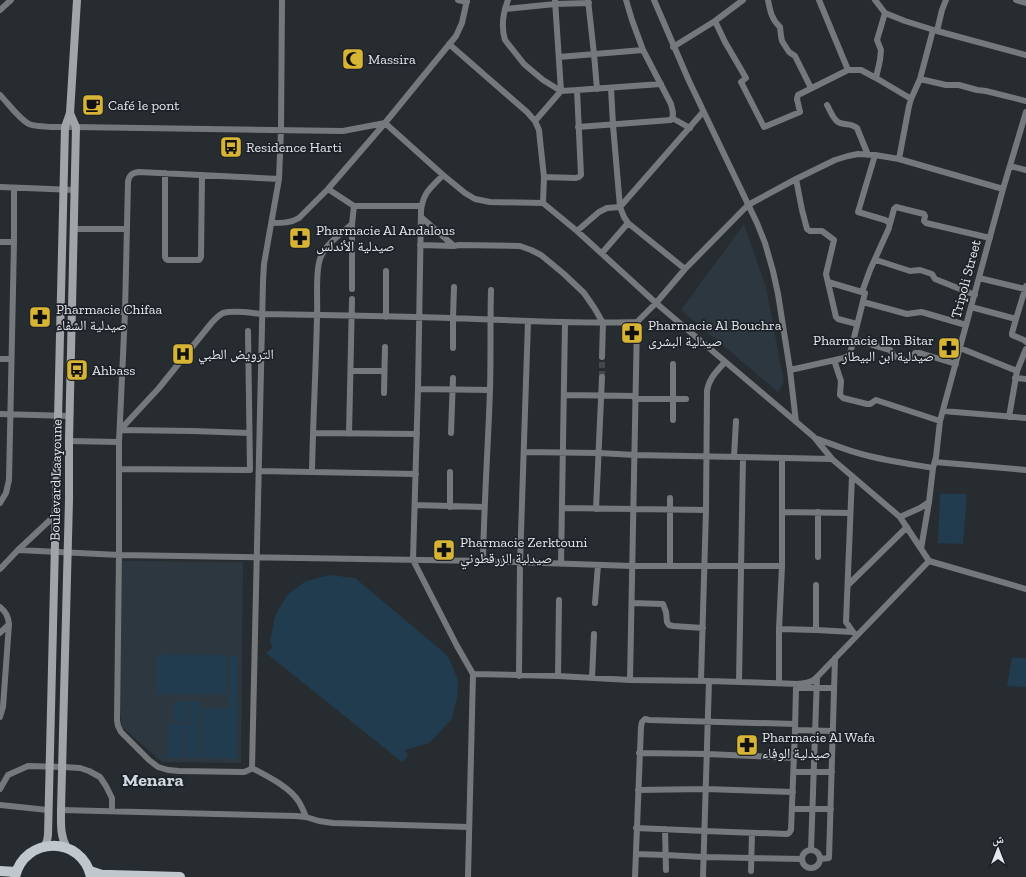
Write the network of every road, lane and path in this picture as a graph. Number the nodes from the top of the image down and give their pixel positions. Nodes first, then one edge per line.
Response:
1 (11, 0) edge
2 (77, 0) edge
3 (282, 0) edge
4 (458, 0) edge
5 (508, 0) edge
6 (626, 0) edge
7 (654, 0) edge
8 (743, 0) edge
9 (768, 0) edge
10 (819, 0) edge
11 (875, 0) edge
12 (946, 0) edge
13 (1016, 0) edge
14 (467, 1) edge
15 (555, 2) edge
16 (588, 2) edge
17 (1026, 2) edge
18 (505, 8) junction
19 (0, 10) edge
20 (885, 13) junction
21 (715, 21) junction
22 (935, 30) junction
23 (449, 44) junction
24 (673, 47) junction
25 (644, 50) junction
26 (594, 54) junction
27 (1026, 55) edge
28 (559, 56) junction
29 (848, 70) junction
30 (876, 78) junction
31 (920, 79) junction
32 (661, 84) junction
33 (612, 88) junction
34 (811, 88) junction
35 (597, 89) junction
36 (577, 90) junction
37 (561, 91) junction
38 (0, 95) edge
39 (911, 99) junction
40 (1026, 101) edge
41 (827, 105) dead end
42 (704, 112) junction
43 (1026, 112) edge
44 (70, 113) junction
45 (672, 118) junction
46 (535, 121) junction
47 (385, 123) junction
48 (613, 125) junction
49 (65, 127) junction
50 (76, 127) junction
51 (578, 127) junction
52 (690, 128) junction
53 (281, 130) junction
54 (1019, 134) junction
55 (1026, 136) edge
56 (872, 155) junction
57 (899, 160) junction
58 (1010, 166) junction
59 (1026, 170) edge
60 (165, 173) junction
61 (202, 175) junction
62 (443, 175) junction
63 (544, 177) junction
64 (279, 179) junction
65 (796, 179) junction
66 (0, 187) edge
67 (14, 188) junction
68 (328, 188) junction
69 (63, 189) junction
70 (1003, 189) junction
71 (75, 190) junction
72 (543, 203) junction
73 (748, 205) junction
74 (354, 206) junction
75 (422, 206) junction
76 (620, 207) junction
77 (421, 217) junction
78 (272, 223) junction
79 (628, 223) junction
80 (352, 224) junction
81 (890, 224) junction
82 (74, 229) junction
83 (126, 229) junction
84 (577, 231) junction
85 (990, 238) junction
86 (0, 242) edge
87 (14, 242) junction
88 (420, 245) junction
89 (454, 246) junction
90 (602, 253) junction
91 (876, 260) junction
92 (685, 269) junction
93 (386, 271) dead end
94 (979, 278) junction
95 (828, 282) junction
96 (454, 287) dead end
97 (1025, 288) edge
98 (352, 289) dead end
99 (491, 290) dead end
100 (862, 292) junction
101 (975, 295) junction
102 (352, 300) dead end
103 (863, 302) junction
104 (656, 303) junction
105 (971, 307) junction
106 (73, 310) junction
107 (125, 312) junction
108 (262, 314) junction
109 (317, 315) junction
110 (352, 316) junction
111 (386, 317) junction
112 (419, 317) junction
113 (453, 318) junction
114 (1016, 319) junction
115 (490, 320) junction
116 (528, 321) junction
117 (636, 322) junction
118 (565, 323) junction
119 (602, 323) junction
120 (857, 324) junction
121 (966, 325) junction
122 (248, 331) dead end
123 (853, 339) junction
124 (1026, 342) edge
125 (385, 346) dead end
126 (453, 348) dead end
127 (960, 348) junction
128 (1026, 349) edge
129 (602, 358) tunnel mouth
130 (0, 359) edge
131 (11, 360) junction
132 (834, 360) junction
133 (725, 362) junction
134 (673, 364) dead end
135 (956, 364) junction
136 (790, 370) junction
137 (351, 371) junction
138 (384, 371) junction
139 (1016, 375) junction
140 (453, 378) dead end
141 (602, 378) tunnel mouth
142 (1026, 378) edge
143 (418, 389) junction
144 (453, 390) junction
145 (490, 390) junction
146 (384, 393) dead end
147 (564, 395) junction
148 (602, 395) junction
149 (635, 398) junction
150 (673, 399) junction
151 (686, 399) dead end
152 (943, 411) junction
153 (0, 414) edge
154 (10, 414) junction
155 (58, 415) junction
156 (70, 416) junction
157 (1009, 417) junction
158 (1026, 418) edge
159 (673, 420) dead end
160 (736, 421) dead end
161 (940, 421) junction
162 (796, 422) junction
163 (120, 430) junction
164 (249, 433) junction
165 (313, 433) junction
166 (451, 433) dead end
167 (349, 434) junction
168 (417, 434) junction
169 (814, 437) junction
170 (70, 441) junction
171 (119, 442) junction
172 (524, 452) junction
173 (563, 453) junction
174 (599, 453) junction
175 (635, 455) junction
176 (706, 456) junction
177 (734, 457) junction
178 (743, 457) junction
179 (782, 458) junction
180 (832, 459) junction
181 (934, 465) junction
182 (119, 469) junction
183 (1026, 470) edge
184 (259, 471) junction
185 (312, 471) junction
186 (450, 472) dead end
187 (416, 474) junction
188 (852, 476) junction
189 (670, 498) dead end
190 (929, 502) junction
191 (0, 503) edge
192 (415, 505) junction
193 (450, 507) junction
194 (484, 507) junction
195 (562, 508) junction
196 (596, 509) junction
197 (633, 509) junction
198 (670, 509) junction
199 (706, 510) junction
200 (783, 512) junction
201 (818, 512) junction
202 (56, 513) junction
203 (850, 513) junction
204 (900, 517) junction
205 (907, 527) junction
206 (921, 549) junction
207 (18, 550) junction
208 (55, 552) junction
209 (68, 553) junction
210 (119, 555) junction
211 (818, 557) dead end
212 (257, 558) junction
213 (413, 560) junction
214 (483, 561) junction
215 (929, 561) junction
216 (520, 563) junction
217 (561, 564) junction
218 (598, 564) junction
219 (632, 566) junction
220 (670, 566) junction
221 (782, 566) junction
222 (704, 567) junction
223 (741, 567) junction
224 (0, 569) edge
225 (816, 585) dead end
226 (848, 585) junction
227 (1026, 589) edge
228 (559, 600) dead end
229 (596, 602) dead end
230 (632, 603) junction
231 (0, 607) edge
232 (9, 624) junction
233 (703, 628) junction
234 (779, 629) junction
235 (816, 630) junction
236 (0, 633) edge
237 (594, 634) dead end
238 (855, 634) junction
239 (835, 658) junction
240 (473, 674) junction
241 (519, 676) junction
242 (558, 676) junction
243 (817, 677) junction
244 (592, 678) junction
245 (630, 680) junction
246 (701, 680) junction
247 (709, 681) junction
248 (739, 682) junction
249 (779, 683) junction
250 (797, 686) junction
251 (816, 688) junction
252 (834, 688) junction
253 (0, 717) edge
254 (708, 721) junction
255 (795, 727) junction
256 (815, 730) junction
257 (833, 731) junction
258 (639, 753) junction
259 (707, 754) junction
260 (794, 758) junction
261 (49, 766) junction
262 (62, 767) junction
263 (252, 768) junction
264 (794, 772) junction
265 (814, 772) junction
266 (832, 772) junction
267 (0, 789) edge
268 (706, 789) junction
269 (638, 790) junction
270 (793, 792) junction
271 (0, 806) edge
272 (792, 809) junction
273 (813, 809) junction
274 (830, 809) junction
275 (48, 810) junction
276 (61, 810) junction
277 (112, 811) junction
278 (306, 817) junction
279 (469, 827) junction
280 (636, 828) junction
281 (666, 829) junction
282 (705, 831) junction
283 (752, 833) junction
284 (44, 847) junction
285 (67, 848) junction
286 (811, 850) junction
287 (636, 854) junction
288 (666, 854) junction
289 (704, 857) junction
290 (752, 857) junction
291 (802, 859) junction
292 (820, 859) junction
293 (666, 870) dead end
294 (0, 871) edge
295 (751, 871) dead end
296 (15, 874) edge
297 (90, 874) edge
298 (180, 877) edge
299 (468, 877) edge
300 (635, 877) edge
301 (703, 877) edge

1 - 19 street
2 - 44 street, Boulevard Laayoune
3 - 53 street
4 - 14 street
5 - 18 street
6 - 25 street
7 - 24 street
8 - 21 street
9 - 34 street
10 - 29 street
11 - 20 street
12 - 22 street
13 - 17 street
14 - 23 street
15 - 16 street
15 - 18 street
15 - 28 street
16 - 26 street
18 - 37 street
20 - 22 street
20 - 30 street
21 - 24 street
21 - 34 street
22 - 27 street
22 - 31 street
23 - 46 street
23 - 47 street
24 - 42 street
25 - 26 street
25 - 32 street
26 - 28 street
26 - 35 street
28 - 37 street
29 - 30 street
29 - 34 street
30 - 39 street
31 - 39 street
31 - 40 street
32 - 33 street
32 - 45 street
33 - 35 street
33 - 48 street
35 - 36 street
36 - 37 street
36 - 51 street
37 - 46 street
38 - 49 street
39 - 57 street
41 - 56 street
42 - 52 street
42 - 73 street
43 - 54 street, Tripoli Street
44 - 49 street, Boulevard Laayoune
44 - 50 street, Boulevard Laayoune
45 - 48 street
45 - 52 street
46 - 63 street
47 - 53 street
47 - 62 street
47 - 68 street
48 - 51 street
48 - 76 street
49 - 50 street
49 - 69 street, Boulevard Laayoune
50 - 53 street
50 - 71 street, Boulevard Laayoune
51 - 63 street
52 - 76 street
53 - 64 street
54 - 55 street
54 - 58 street, Tripoli Street
56 - 57 street
56 - 65 street
56 - 81 street
57 - 70 street
58 - 59 street
58 - 70 street, Tripoli Street
60 - 61 street
60 - 61 street
60 - 83 street
61 - 64 street
62 - 72 street
62 - 75 street
63 - 72 street
64 - 78 street
65 - 73 street
65 - 95 street
66 - 67 street
67 - 69 street
67 - 87 street
68 - 74 street
68 - 78 street
69 - 71 street
69 - 155 street, Boulevard Laayoune
70 - 85 street, Tripoli Street
71 - 82 street, Boulevard Laayoune
72 - 84 street
73 - 92 street
73 - 136 street
74 - 75 street
74 - 80 street
75 - 77 street
76 - 79 street
76 - 84 street
77 - 88 street
77 - 89 street
78 - 108 street
79 - 90 street
79 - 92 street
80 - 98 street
80 - 109 street
81 - 85 street
81 - 91 street
82 - 83 street
82 - 106 street, Boulevard Laayoune
83 - 107 street
84 - 90 street
85 - 94 street, Tripoli Street
86 - 87 street
87 - 131 street
88 - 89 street
88 - 112 street
89 - 119 street
90 - 104 street
91 - 100 street
91 - 101 street
92 - 104 street
93 - 111 street
94 - 97 street
94 - 101 street, Tripoli Street
95 - 100 street
95 - 120 street
96 - 113 street
97 - 114 street
99 - 115 street
100 - 103 street
101 - 105 street, Tripoli Street
102 - 110 street
103 - 120 street
103 - 121 street
104 - 117 street
104 - 133 street
105 - 114 street
105 - 121 street, Tripoli Street
106 - 107 street
106 - 156 street, Boulevard Laayoune
107 - 163 street
108 - 109 street
108 - 163 street
108 - 184 street
109 - 110 street
109 - 165 street
110 - 111 street
110 - 137 street
111 - 112 street
112 - 113 street
112 - 143 street
113 - 115 street
113 - 126 street
114 - 124 street
115 - 116 street
115 - 145 street
116 - 118 street
116 - 172 street
117 - 119 street
117 - 149 street
118 - 119 street
118 - 147 street
119 - 129 street
120 - 123 street
121 - 127 street, Tripoli Street
122 - 164 street
123 - 132 street
123 - 135 street
125 - 138 street
127 - 135 street, Tripoli Street
127 - 139 street
128 - 139 street
130 - 131 street
131 - 154 street
132 - 136 street
132 - 161 street
133 - 162 street
133 - 176 street
134 - 150 street
135 - 152 street, Tripoli Street
136 - 162 street
137 - 138 street
137 - 167 street
138 - 146 street
139 - 142 street
139 - 157 street
140 - 144 street
141 - 148 street
143 - 144 street
143 - 168 street
144 - 145 street
144 - 166 street
145 - 194 street
147 - 148 street
147 - 173 street
148 - 149 street
148 - 174 street
149 - 150 street
149 - 175 street
150 - 151 street
150 - 159 street
152 - 157 street
152 - 161 street, Tripoli Street
153 - 154 street
154 - 155 street
154 - 191 street
155 - 156 street
155 - 202 street, Boulevard Laayoune
156 - 170 street, Boulevard Laayoune
157 - 158 street
160 - 177 street
161 - 181 street, Tripoli Street
162 - 169 street
163 - 164 street
163 - 171 street
164 - 182 street
165 - 167 street
165 - 185 street
167 - 168 street
168 - 187 street
169 - 180 street
169 - 181 street
170 - 171 street
170 - 209 street, Boulevard Laayoune
171 - 182 street
172 - 173 street
172 - 216 street
173 - 174 street
173 - 195 street
174 - 175 street
174 - 196 street
175 - 176 street
175 - 197 street
176 - 177 street
176 - 199 street
177 - 178 street
178 - 179 street
178 - 223 street
179 - 180 street
179 - 200 street
180 - 188 street
181 - 183 street
181 - 190 street, Tripoli Street
182 - 210 street
184 - 185 street
184 - 212 street
185 - 187 street
186 - 193 street
187 - 192 street
188 - 203 street
188 - 204 street
189 - 198 street
190 - 204 street
190 - 206 street, Tripoli Street
192 - 193 street
192 - 213 street
193 - 194 street
194 - 214 street
195 - 196 street
195 - 217 street
196 - 197 street
197 - 198 street
197 - 219 street
198 - 199 street
198 - 220 street
199 - 222 street
200 - 201 street
200 - 221 street
201 - 203 street
201 - 211 street
202 - 207 street
202 - 208 street, Boulevard Laayoune
203 - 226 street
204 - 205 street
205 - 206 street
205 - 226 street
206 - 215 street
207 - 208 street
207 - 224 street
208 - 209 street
208 - 261 street, Boulevard Laayoune
209 - 210 street
209 - 262 street, Boulevard Laayoune
210 - 212 street
210 - 263 street
212 - 213 street
212 - 263 street
213 - 214 street
213 - 240 street
214 - 216 street
215 - 227 street
215 - 238 street
216 - 217 street
216 - 241 street
217 - 218 street
218 - 219 street
218 - 229 street
219 - 220 street
219 - 230 street
220 - 222 street
221 - 223 street
221 - 234 street
222 - 223 street
222 - 233 street
223 - 248 street
225 - 235 street
226 - 238 street
228 - 242 street
230 - 233 street
230 - 245 street
231 - 232 street
232 - 236 street
232 - 253 street
233 - 246 street
234 - 235 street
234 - 249 street
235 - 238 street
237 - 244 street
238 - 239 street
239 - 243 street
239 - 252 street
240 - 241 street
240 - 279 street
241 - 242 street
242 - 244 street
243 - 250 street
243 - 251 street
244 - 245 street
245 - 246 street
246 - 247 street
247 - 248 street
247 - 254 street
248 - 249 street
249 - 250 street
250 - 251 street
250 - 255 street
251 - 252 street
251 - 256 street
252 - 257 street
254 - 255 street
254 - 258 street
254 - 259 street
255 - 256 street
255 - 260 street
256 - 257 street
256 - 265 street
257 - 266 street
258 - 259 street
258 - 269 street
259 - 260 street
259 - 268 street
260 - 264 street
261 - 262 street
261 - 267 street
261 - 275 street, Boulevard Laayoune
262 - 276 street, Boulevard Laayoune
262 - 277 street
263 - 278 street
264 - 265 street
264 - 270 street
265 - 266 street
265 - 273 street
266 - 274 street
268 - 269 street
268 - 270 street
268 - 282 street
269 - 280 street
270 - 272 street
271 - 275 street
272 - 273 street
272 - 283 street
273 - 274 street
273 - 286 street
274 - 292 street
275 - 284 street, Boulevard Laayoune
276 - 277 street
276 - 285 street, Boulevard Laayoune
277 - 278 street
278 - 279 street
279 - 299 street
280 - 281 street
280 - 287 street
281 - 282 street
281 - 288 street
282 - 283 street
282 - 289 street
283 - 290 street
284 - 285 main road
284 - 296 main road
285 - 297 main road
286 - 291 street
286 - 292 street
287 - 288 street
287 - 300 street
288 - 289 street
288 - 293 street
289 - 290 street
289 - 301 street
290 - 291 street
290 - 295 street
291 - 292 street
294 - 296 main road
297 - 298 main road

